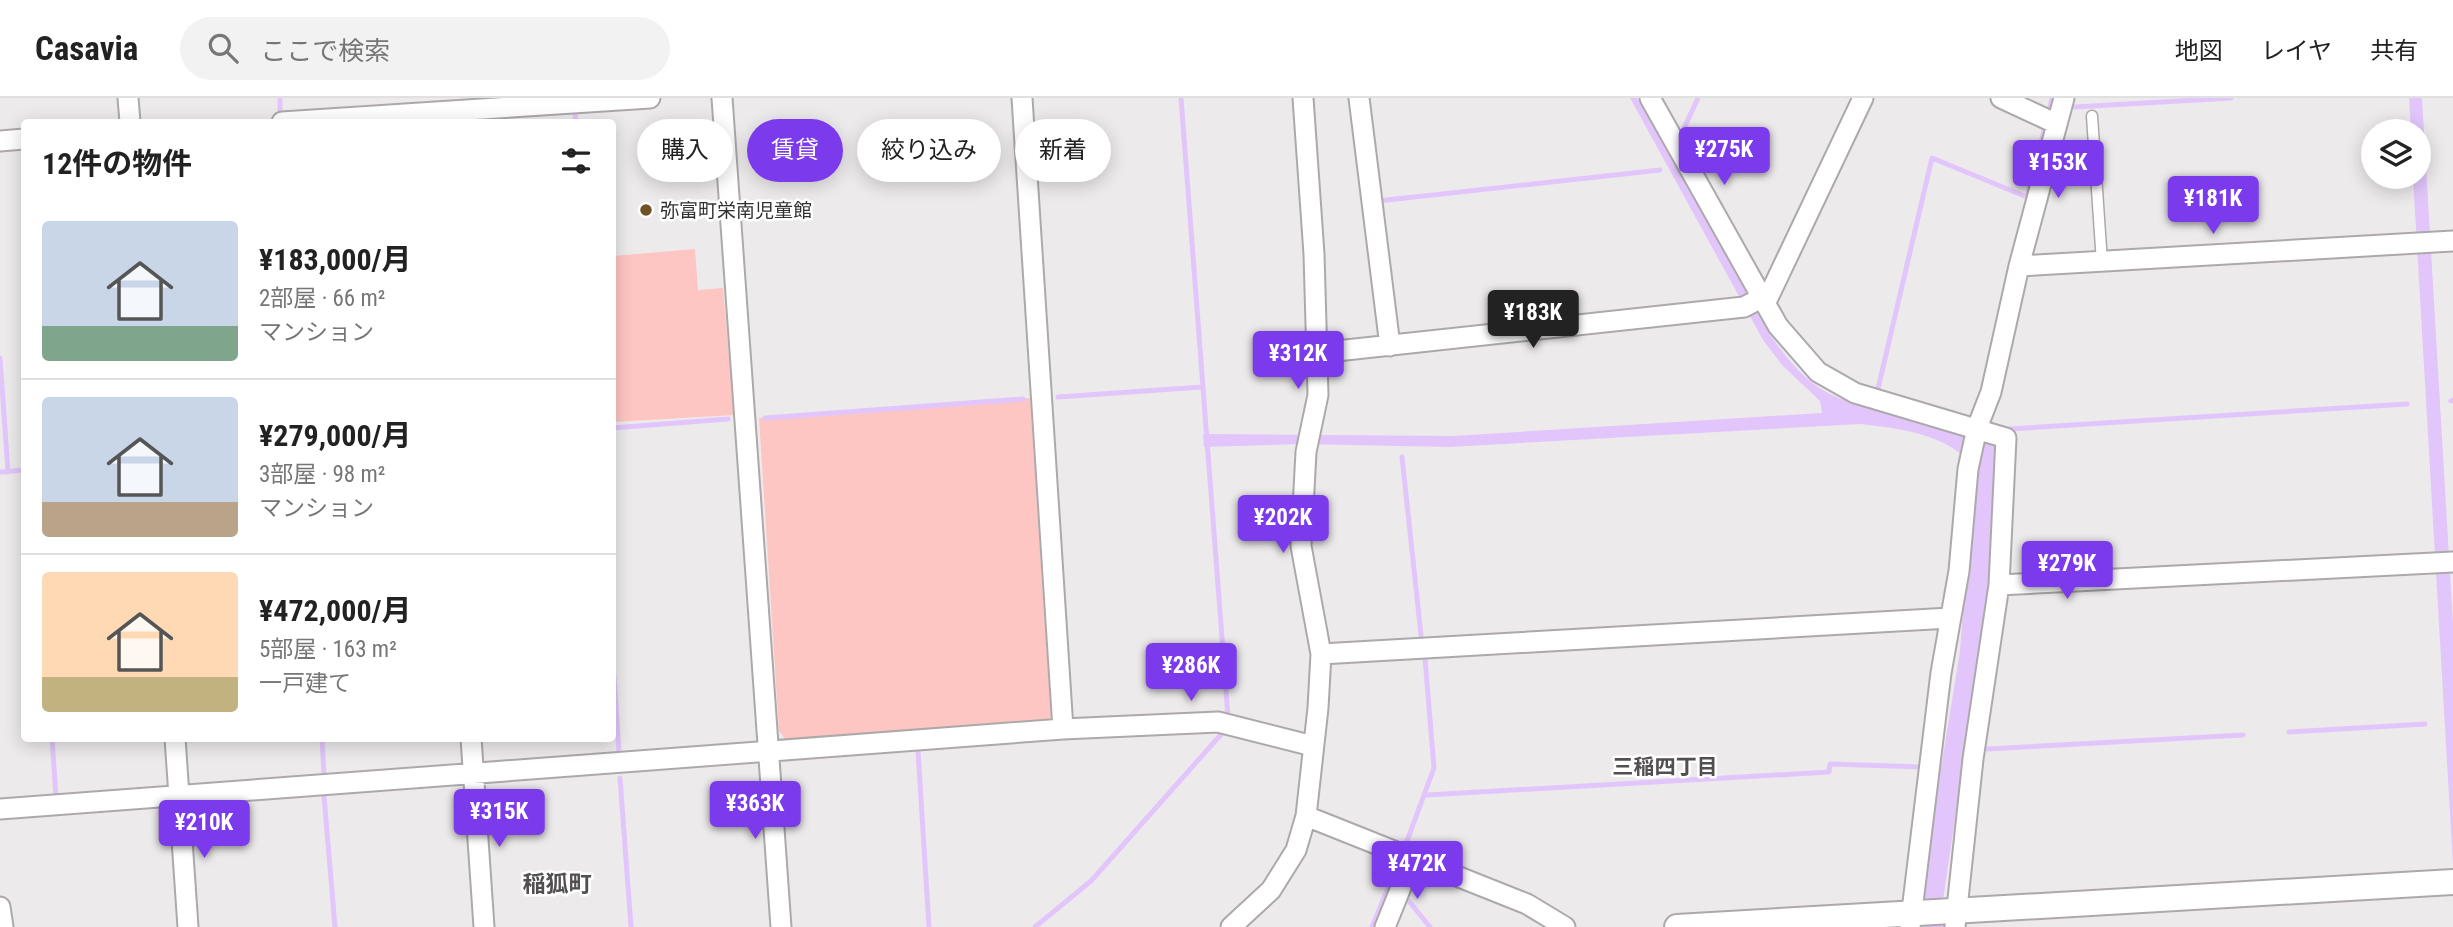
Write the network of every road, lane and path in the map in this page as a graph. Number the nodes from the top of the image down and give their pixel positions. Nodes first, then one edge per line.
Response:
1 (128, 98) edge
2 (650, 98) edge
3 (722, 98) edge
4 (1022, 98) edge
5 (1303, 98) edge
6 (1359, 98) edge
7 (1650, 98) edge
8 (1864, 98) edge
9 (2001, 98) edge
10 (2064, 98) edge
11 (428, 111) edge
12 (2092, 116) dead end
13 (130, 119) edge
14 (322, 119) edge
15 (2057, 124) junction
16 (21, 139) edge
17 (0, 141) edge
18 (2451, 241) edge
19 (2102, 263) junction
20 (2020, 266) junction
21 (1764, 299) junction
22 (1391, 346) junction
23 (1318, 354) junction
24 (1977, 428) junction
25 (2453, 562) edge
26 (1999, 584) junction
27 (1950, 618) junction
28 (1321, 654) junction
29 (1063, 729) junction
30 (175, 742) edge
31 (471, 742) edge
32 (1313, 746) junction
33 (769, 752) junction
34 (474, 774) junction
35 (179, 796) junction
36 (0, 809) edge
37 (1306, 816) junction
38 (1412, 860) junction
39 (2448, 882) edge
40 (0, 907) edge
41 (1953, 915) edge
42 (1913, 917) edge
43 (3, 927) edge
44 (188, 927) edge
45 (484, 927) edge
46 (781, 927) edge
47 (1231, 927) edge
48 (1385, 927) edge
49 (1565, 927) edge
50 (1676, 927) edge

1 - 13 street
2 - 11 street
3 - 33 street
4 - 29 street
5 - 23 street
6 - 22 street
7 - 21 street
8 - 21 street
9 - 15 street
10 - 15 street
11 - 14 street
12 - 19 lane
15 - 20 street
16 - 17 street
18 - 19 street
19 - 20 street
20 - 24 street
21 - 22 street
21 - 24 street
22 - 23 street
23 - 28 street
24 - 26 street
24 - 27 street
25 - 26 street
26 - 41 street
27 - 28 street
27 - 42 street
28 - 32 street
29 - 32 street
29 - 33 street
30 - 35 street
31 - 34 street
32 - 37 street
33 - 34 street
33 - 46 street
34 - 35 street
34 - 45 street
35 - 36 street
35 - 44 street
37 - 38 street
37 - 47 street
38 - 48 street
38 - 49 street
39 - 41 street
40 - 43 street
41 - 42 street
42 - 50 street

